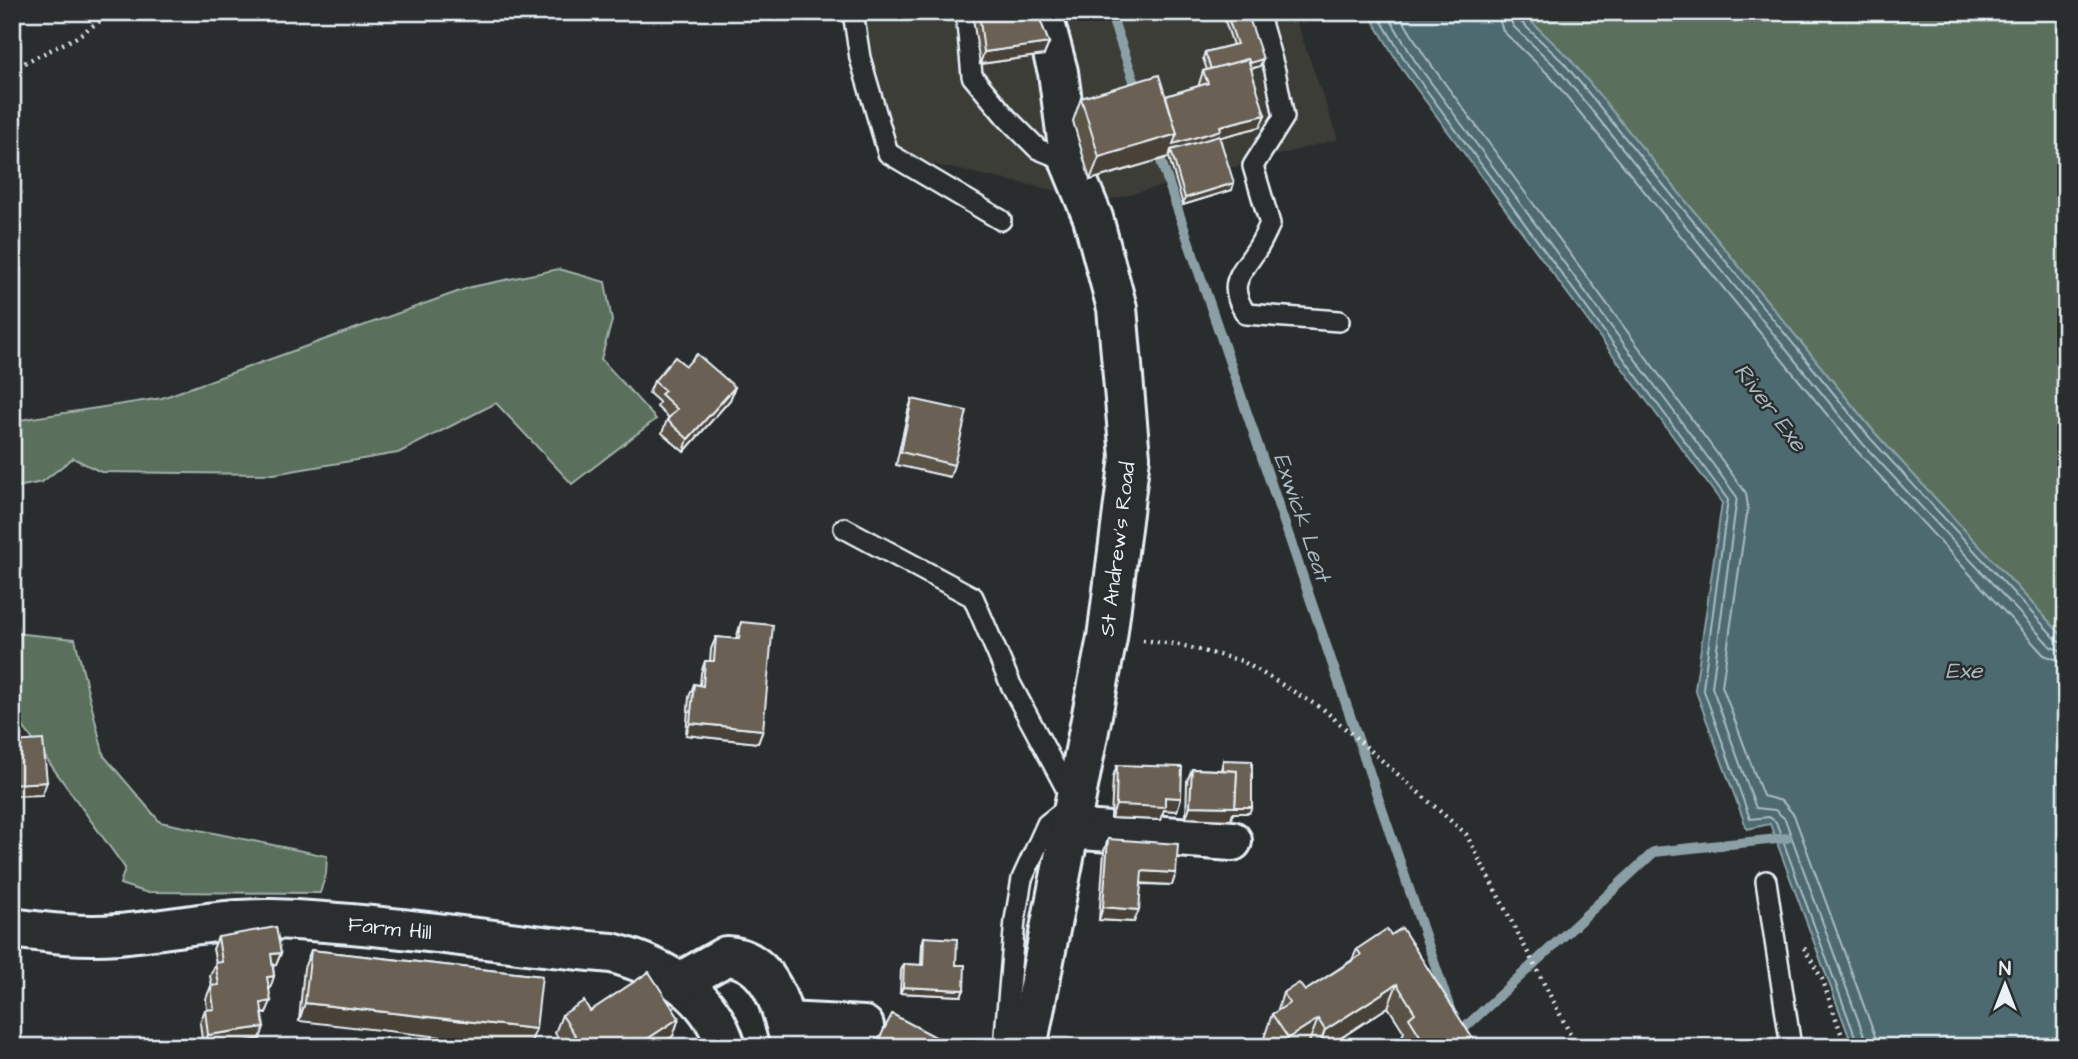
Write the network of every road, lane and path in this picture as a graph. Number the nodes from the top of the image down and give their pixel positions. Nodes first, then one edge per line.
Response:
1 (113, 12) edge
2 (853, 12) edge
3 (966, 12) edge
4 (1042, 12) edge
5 (1258, 12) edge
6 (12, 69) edge
7 (1070, 162) junction
8 (1002, 220) dead end
9 (1339, 321) dead end
10 (844, 528) dead end
11 (1107, 638) junction
12 (1071, 816) junction
13 (1232, 841) dead end
14 (1766, 881) dead end
15 (12, 928) edge
16 (1803, 946) dead end
17 (680, 982) junction
18 (788, 1034) edge
19 (726, 1047) edge
20 (855, 1047) edge
21 (1011, 1047) edge
22 (1027, 1047) edge
23 (1577, 1047) edge
24 (1791, 1047) edge
25 (1846, 1047) edge

1 - 6 path
2 - 8 lane
3 - 7 lane
4 - 7 street, St Andrew's Road
5 - 9 lane
7 - 11 street, St Andrew's Road
10 - 12 lane
11 - 12 street, St Andrew's Road
11 - 23 path
12 - 13 street
12 - 21 lane
12 - 22 street, St Andrew's Road
14 - 24 lane
15 - 17 street, Farm Hill
16 - 25 path
17 - 18 street
17 - 19 street, Farm Hill
18 - 20 street

